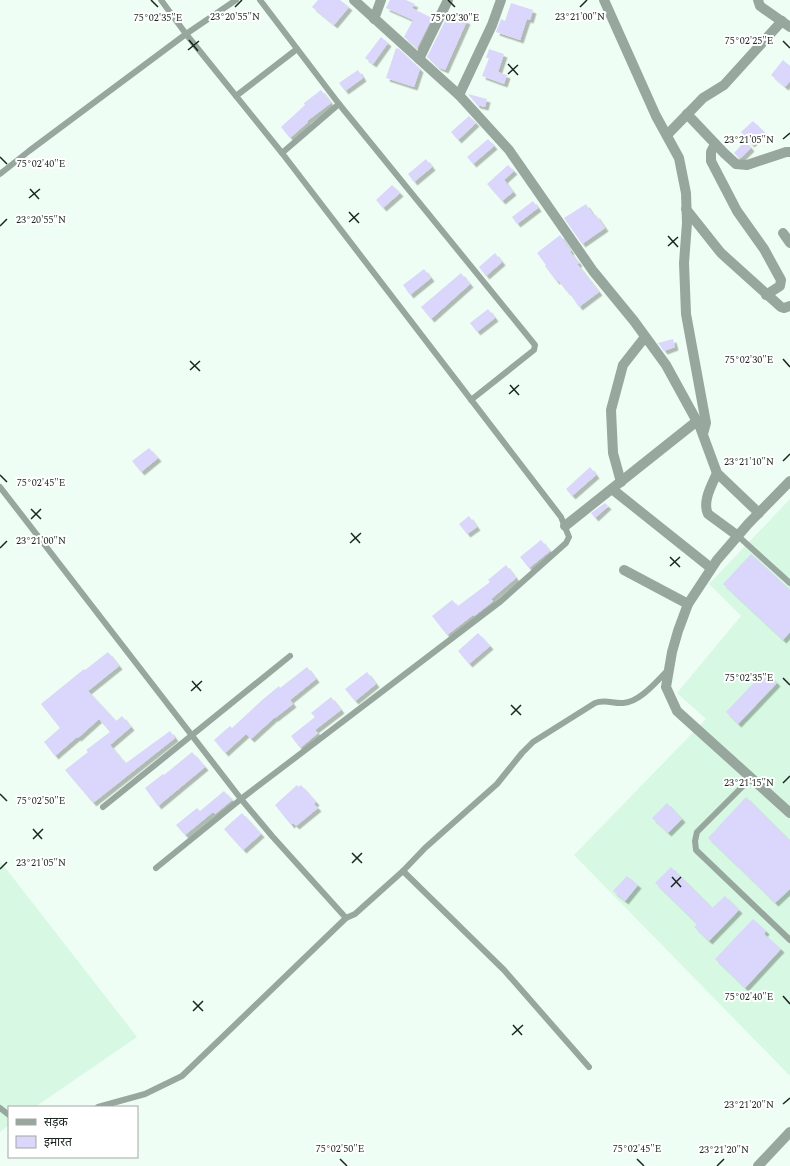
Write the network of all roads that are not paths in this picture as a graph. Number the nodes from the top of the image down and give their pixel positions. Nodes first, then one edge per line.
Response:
1 (161, 0) edge
2 (236, 0) edge
3 (260, 0) edge
4 (354, 0) edge
5 (381, 0) edge
6 (448, 0) edge
7 (501, 0) edge
8 (604, 0) edge
9 (758, 0) edge
10 (374, 19) junction
11 (786, 24) edge
12 (186, 34) junction
13 (298, 49) junction
14 (419, 59) junction
15 (459, 95) junction
16 (236, 96) junction
17 (339, 104) junction
18 (687, 114) junction
19 (667, 135) junction
20 (715, 144) junction
21 (790, 152) edge
22 (282, 153) junction
23 (0, 174) edge
24 (686, 209) junction
25 (783, 233) dead end
26 (790, 243) edge
27 (766, 295) junction
28 (790, 306) edge
29 (646, 337) junction
30 (471, 400) junction
31 (697, 422) junction
32 (703, 434) junction
33 (717, 472) junction
34 (790, 481) edge
35 (621, 482) junction
36 (0, 487) edge
37 (612, 489) junction
38 (759, 513) junction
39 (565, 526) junction
40 (738, 536) junction
41 (711, 568) junction
42 (624, 570) dead end
43 (790, 583) edge
44 (688, 604) junction
45 (290, 656) dead end
46 (669, 668) junction
47 (193, 736) junction
48 (751, 778) junction
49 (241, 799) junction
50 (104, 807) dead end
51 (790, 814) edge
52 (156, 868) dead end
53 (403, 871) junction
54 (346, 918) junction
55 (790, 940) edge
56 (590, 1068) dead end
57 (102, 1106) edge
58 (0, 1108) edge
59 (8, 1114) edge
60 (790, 1132) edge
61 (758, 1166) edge

1 - 12 lane
2 - 12 lane
3 - 13 lane
4 - 10 street
5 - 10 street
6 - 14 street
7 - 15 street
8 - 19 street
9 - 11 street
10 - 14 street
11 - 18 street
12 - 16 lane
12 - 23 lane
13 - 16 lane
13 - 17 lane
14 - 15 street
15 - 29 street
16 - 22 lane
17 - 22 lane
17 - 30 lane
18 - 19 street
18 - 20 street
19 - 24 street
20 - 21 street
20 - 27 street
22 - 30 lane
24 - 27 street
24 - 32 street
25 - 26 street
27 - 28 street
29 - 31 street
29 - 35 street
30 - 39 lane
31 - 32 street
31 - 35 street
32 - 33 street
33 - 38 street
33 - 40 street
34 - 38 street
35 - 37 street
36 - 47 lane
37 - 39 street
37 - 41 street
38 - 40 street
39 - 49 lane
40 - 41 street
40 - 43 lane
41 - 44 street
42 - 44 street
44 - 46 street
45 - 47 lane
46 - 48 street
46 - 53 lane
47 - 49 lane
47 - 50 lane
48 - 51 street
48 - 55 lane
49 - 52 lane
49 - 54 lane
53 - 54 lane
53 - 56 lane
54 - 57 lane
58 - 59 lane
60 - 61 street

